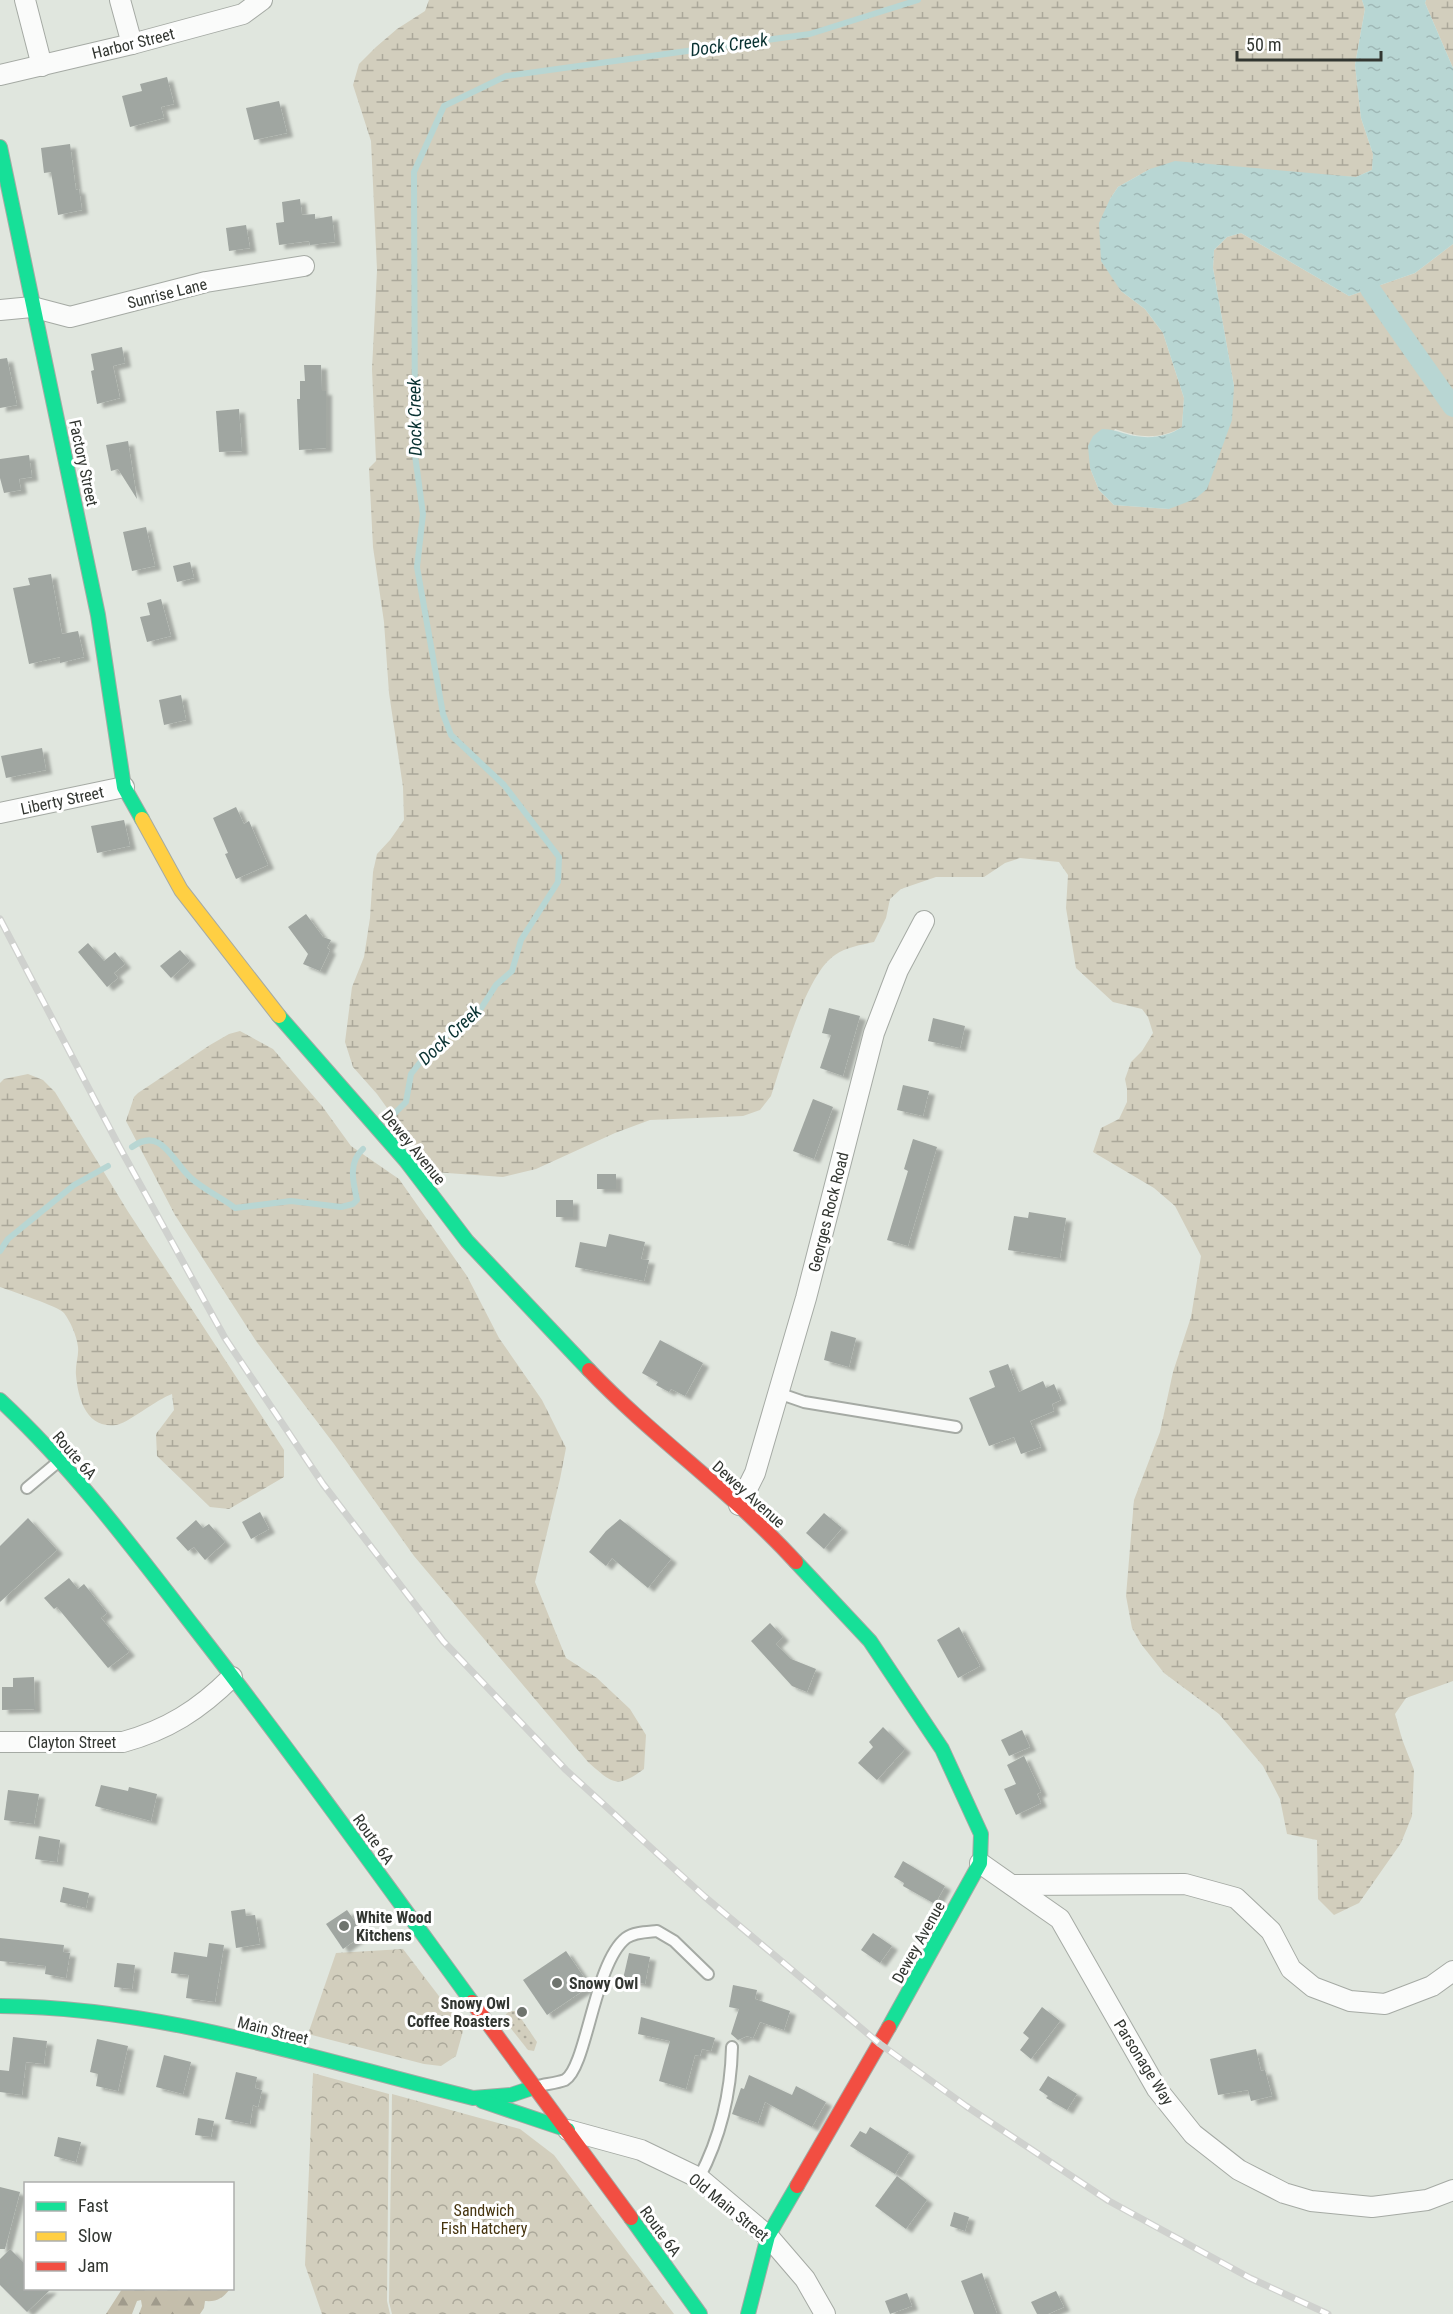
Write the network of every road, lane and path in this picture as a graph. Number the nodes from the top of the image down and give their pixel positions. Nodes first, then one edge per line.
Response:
1 (25, 0) edge
2 (120, 0) edge
3 (262, 0) edge
4 (132, 45) junction
5 (42, 66) junction
6 (0, 75) edge
7 (0, 147) edge
8 (304, 266) dead end
9 (32, 307) junction
10 (0, 310) edge
11 (124, 787) junction
12 (0, 813) edge
13 (924, 921) dead end
14 (778, 1393) junction
15 (0, 1400) edge
16 (956, 1427) dead end
17 (58, 1462) junction
18 (27, 1488) dead end
19 (739, 1505) junction
20 (232, 1677) junction
21 (0, 1742) edge
22 (980, 1863) junction
23 (1012, 1885) junction
24 (1453, 1971) edge
25 (708, 1974) dead end
26 (0, 2006) edge
27 (732, 2047) dead end
28 (535, 2087) junction
29 (473, 2098) junction
30 (568, 2130) junction
31 (699, 2178) junction
32 (1453, 2190) edge
33 (768, 2236) junction
34 (694, 2311) edge
35 (748, 2314) edge
36 (825, 2314) edge

1 - 5 street
2 - 4 street
3 - 4 street, Harbor Street
4 - 5 street, Harbor Street
5 - 6 street, Harbor Street
7 - 9 street, Factory Street
8 - 9 street, Sunrise Lane
9 - 10 street
9 - 11 street, Factory Street
11 - 12 street, Liberty Street
11 - 19 street, Dewey Avenue
13 - 14 street, Georges Rock Road
14 - 16 lane
14 - 19 street, Georges Rock Road
15 - 17 street, Route 6A
17 - 18 lane
17 - 20 street, Route 6A
19 - 22 street, Dewey Avenue
20 - 21 street, Clayton Street
20 - 28 street, Route 6A
22 - 23 street, Parsonage Way
22 - 33 street, Dewey Avenue
23 - 24 street
23 - 32 street, Parsonage Way
25 - 28 lane
26 - 29 street, Main Street
27 - 31 lane
28 - 29 street, Main Street
28 - 30 street, Route 6A
29 - 30 street
30 - 31 street, Old Main Street
30 - 34 street, Route 6A
31 - 33 street, Old Main Street
33 - 35 street, Dewey Avenue
33 - 36 street, Old Main Street

